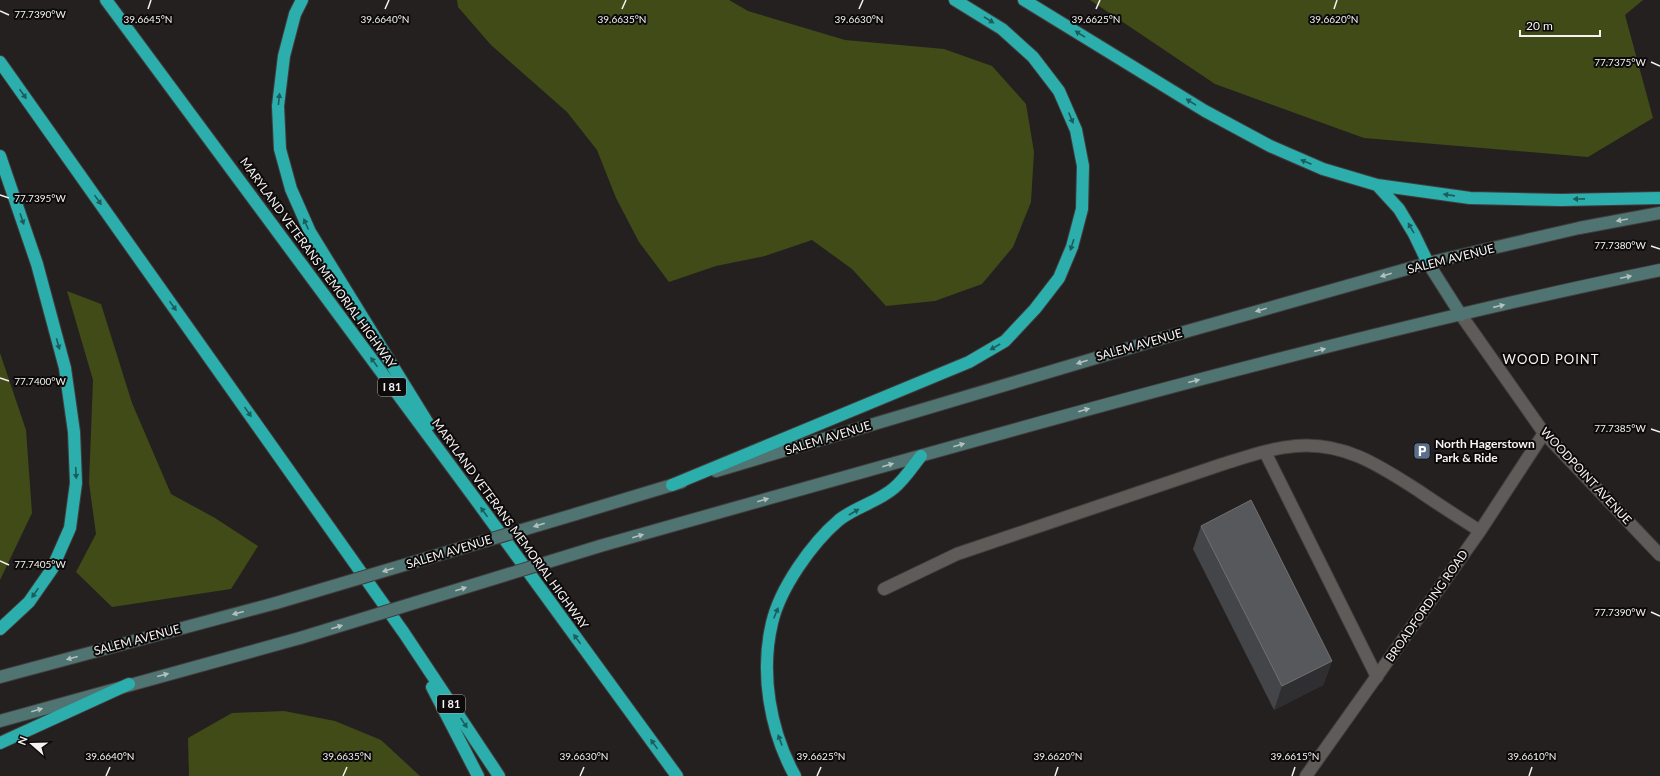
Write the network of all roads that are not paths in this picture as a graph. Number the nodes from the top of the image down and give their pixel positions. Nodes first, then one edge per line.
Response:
1 (106, 0) edge
2 (302, 0) edge
3 (955, 0) edge
4 (1024, 0) edge
5 (0, 62) edge
6 (0, 156) edge
7 (1377, 185) junction
8 (1660, 198) edge
9 (1660, 213) edge
10 (1428, 263) junction
11 (1660, 270) edge
12 (1461, 315) junction
13 (1544, 433) junction
14 (1265, 452) junction
15 (921, 456) junction
16 (672, 485) junction
17 (473, 496) junction
18 (1480, 531) junction
19 (1660, 555) edge
20 (884, 589) dead end
21 (0, 629) edge
22 (404, 632) junction
23 (0, 677) edge
24 (1377, 677) junction
25 (129, 684) junction
26 (0, 721) edge
27 (0, 743) edge
28 (478, 776) edge
29 (499, 776) edge
30 (677, 776) edge
31 (794, 776) edge
32 (1306, 776) edge

17 -> 1 highway, MARYLAND VETERANS MEMORIAL HIGHWAY / I 81
17 -> 2 highway
3 -> 16 highway
7 -> 4 highway
5 -> 22 highway, I 81
6 -> 21 highway
8 -> 7 highway
10 -> 7 highway
9 -> 10 main road, SALEM AVENUE
10 - 12 main road
10 -> 16 main road, SALEM AVENUE
12 -> 11 main road
12 - 13 street, WOODPOINT AVENUE
15 -> 12 main road
13 - 18 street, BROADFORDING ROAD
13 - 19 street, WOODPOINT AVENUE
14 - 18 street
14 - 20 street
14 - 24 street
25 -> 15 main road, bridge
31 -> 15 highway
16 -> 23 main road, SALEM AVENUE, bridge
30 -> 17 highway, MARYLAND VETERANS MEMORIAL HIGHWAY / I 81
18 - 24 street, BROADFORDING ROAD
22 - 28 highway
22 -> 29 highway, I 81
24 - 32 street, BROADFORDING ROAD
26 -> 25 main road
25 - 27 highway

